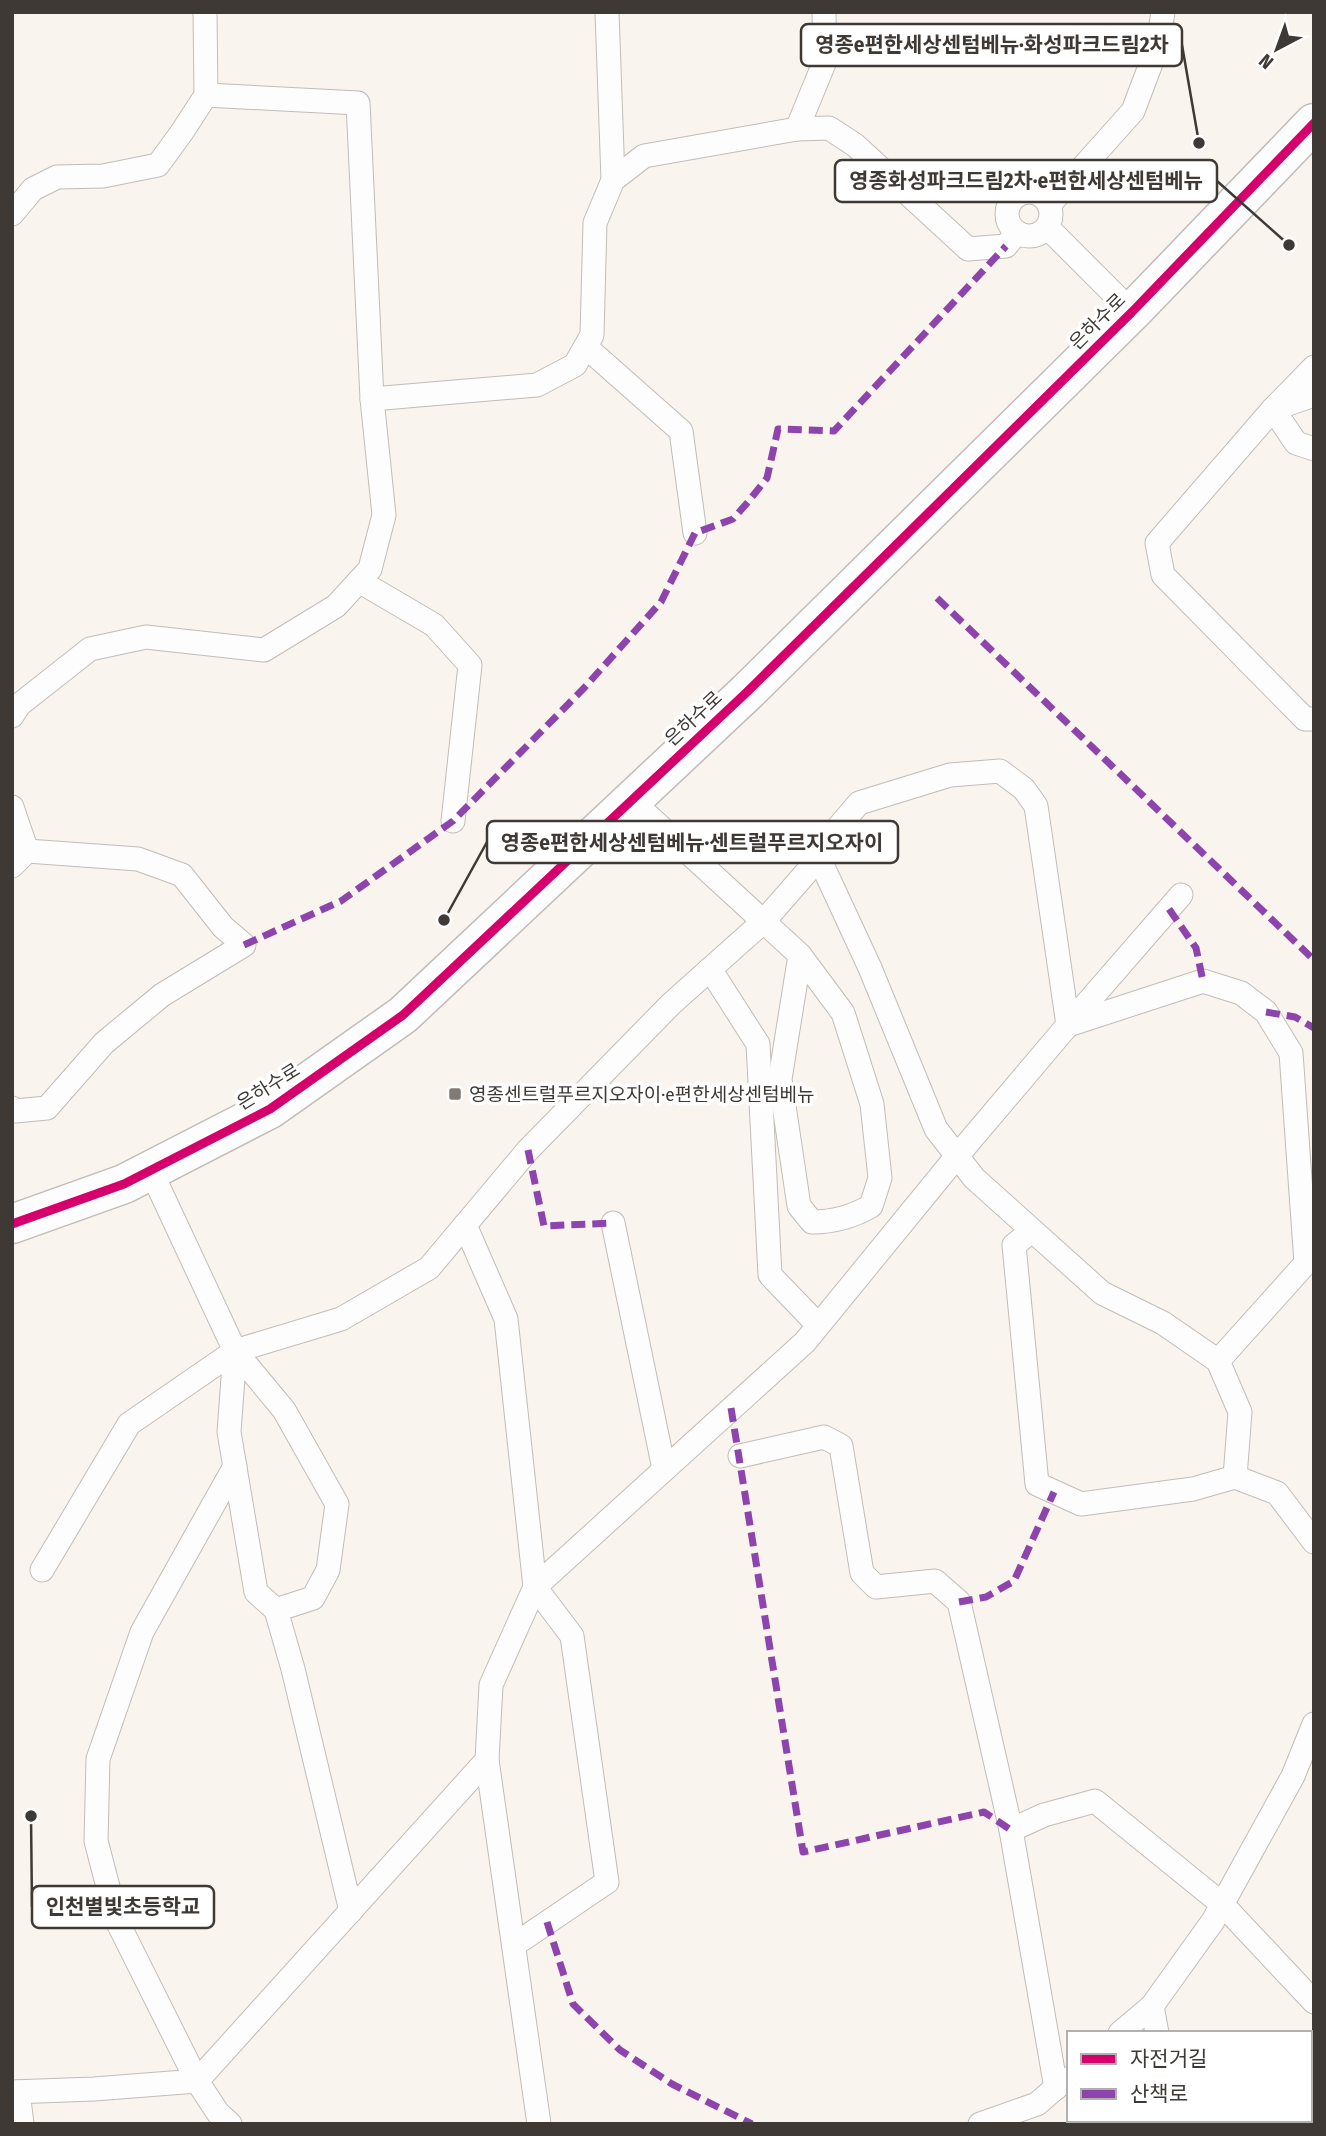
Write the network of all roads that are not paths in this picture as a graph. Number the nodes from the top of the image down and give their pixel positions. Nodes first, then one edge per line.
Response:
1 (205, 12) edge
2 (607, 12) edge
3 (824, 12) edge
4 (1163, 12) edge
5 (206, 95) junction
6 (1314, 123) edge
7 (797, 129) junction
8 (613, 180) junction
9 (12, 214) edge
10 (1048, 216) junction
11 (1017, 232) junction
12 (1132, 312) junction
13 (586, 347) junction
14 (1314, 366) edge
15 (1314, 395) edge
16 (372, 399) junction
17 (1273, 409) junction
18 (1314, 449) edge
19 (695, 533) dead end
20 (359, 581) junction
21 (12, 716) edge
22 (1314, 719) edge
23 (631, 800) junction
24 (12, 807) edge
25 (453, 821) dead end
26 (819, 858) junction
27 (20, 859) edge
28 (1181, 895) dead end
29 (764, 921) junction
30 (800, 955) junction
31 (710, 969) junction
32 (1068, 1024) junction
33 (12, 1108) edge
34 (957, 1156) junction
35 (151, 1171) junction
36 (613, 1223) dead end
37 (12, 1224) edge
38 (465, 1225) junction
39 (1032, 1231) junction
40 (1310, 1262) edge
41 (818, 1325) junction
42 (235, 1351) junction
43 (1218, 1361) junction
44 (740, 1456) dead end
45 (234, 1466) junction
46 (664, 1469) junction
47 (1235, 1477) junction
48 (1314, 1542) edge
49 (43, 1570) dead end
50 (535, 1587) junction
51 (276, 1610) junction
52 (1314, 1724) edge
53 (487, 1760) junction
54 (1011, 1830) junction
55 (1222, 1904) junction
56 (351, 1911) junction
57 (514, 1945) junction
58 (1314, 2002) edge
59 (1152, 2006) junction
60 (1123, 2031) edge
61 (1157, 2031) edge
62 (197, 2081) junction
63 (1062, 2082) edge
64 (15, 2092) edge
65 (1013, 2118) edge
66 (22, 2124) edge
67 (230, 2124) edge
68 (539, 2124) edge
69 (980, 2124) edge

1 - 5 lane
2 - 8 lane
3 - 7 lane
4 - 10 lane
5 - 9 lane
5 - 16 lane
6 - 12 street, 은하수로
7 - 8 lane
7 - 11 lane
8 - 13 lane
10 - 11 lane
10 - 11 lane
10 - 12 lane
12 - 23 street, 은하수로
13 - 16 lane
13 - 19 lane
14 - 17 lane
15 - 17 lane
16 - 20 lane
17 - 18 lane
17 - 22 lane
20 - 21 lane
20 - 25 lane
23 - 29 lane
23 - 35 street, 은하수로
24 - 27 lane
26 - 29 lane
26 - 32 lane
26 - 34 lane
27 - 33 lane
28 - 32 lane
29 - 30 lane
29 - 31 lane
30 - 30 lane
31 - 38 lane
31 - 41 lane
32 - 34 lane
32 - 40 lane
34 - 39 lane
34 - 41 lane
35 - 37 street, 은하수로
35 - 42 lane
36 - 46 lane
38 - 42 lane
38 - 50 lane
39 - 43 lane
39 - 47 lane
40 - 43 lane
41 - 46 lane
42 - 45 lane
42 - 49 lane
42 - 51 lane
43 - 47 lane
44 - 54 lane
45 - 51 lane
45 - 62 lane
46 - 50 lane
47 - 48 lane
50 - 53 lane
50 - 57 lane
51 - 56 lane
52 - 55 lane
53 - 56 lane
53 - 57 lane
54 - 55 lane
54 - 63 lane
55 - 58 lane
55 - 59 lane
56 - 62 lane
57 - 68 lane
59 - 60 lane
59 - 61 lane
62 - 64 lane
62 - 67 lane
63 - 65 lane
64 - 66 lane
65 - 69 lane

